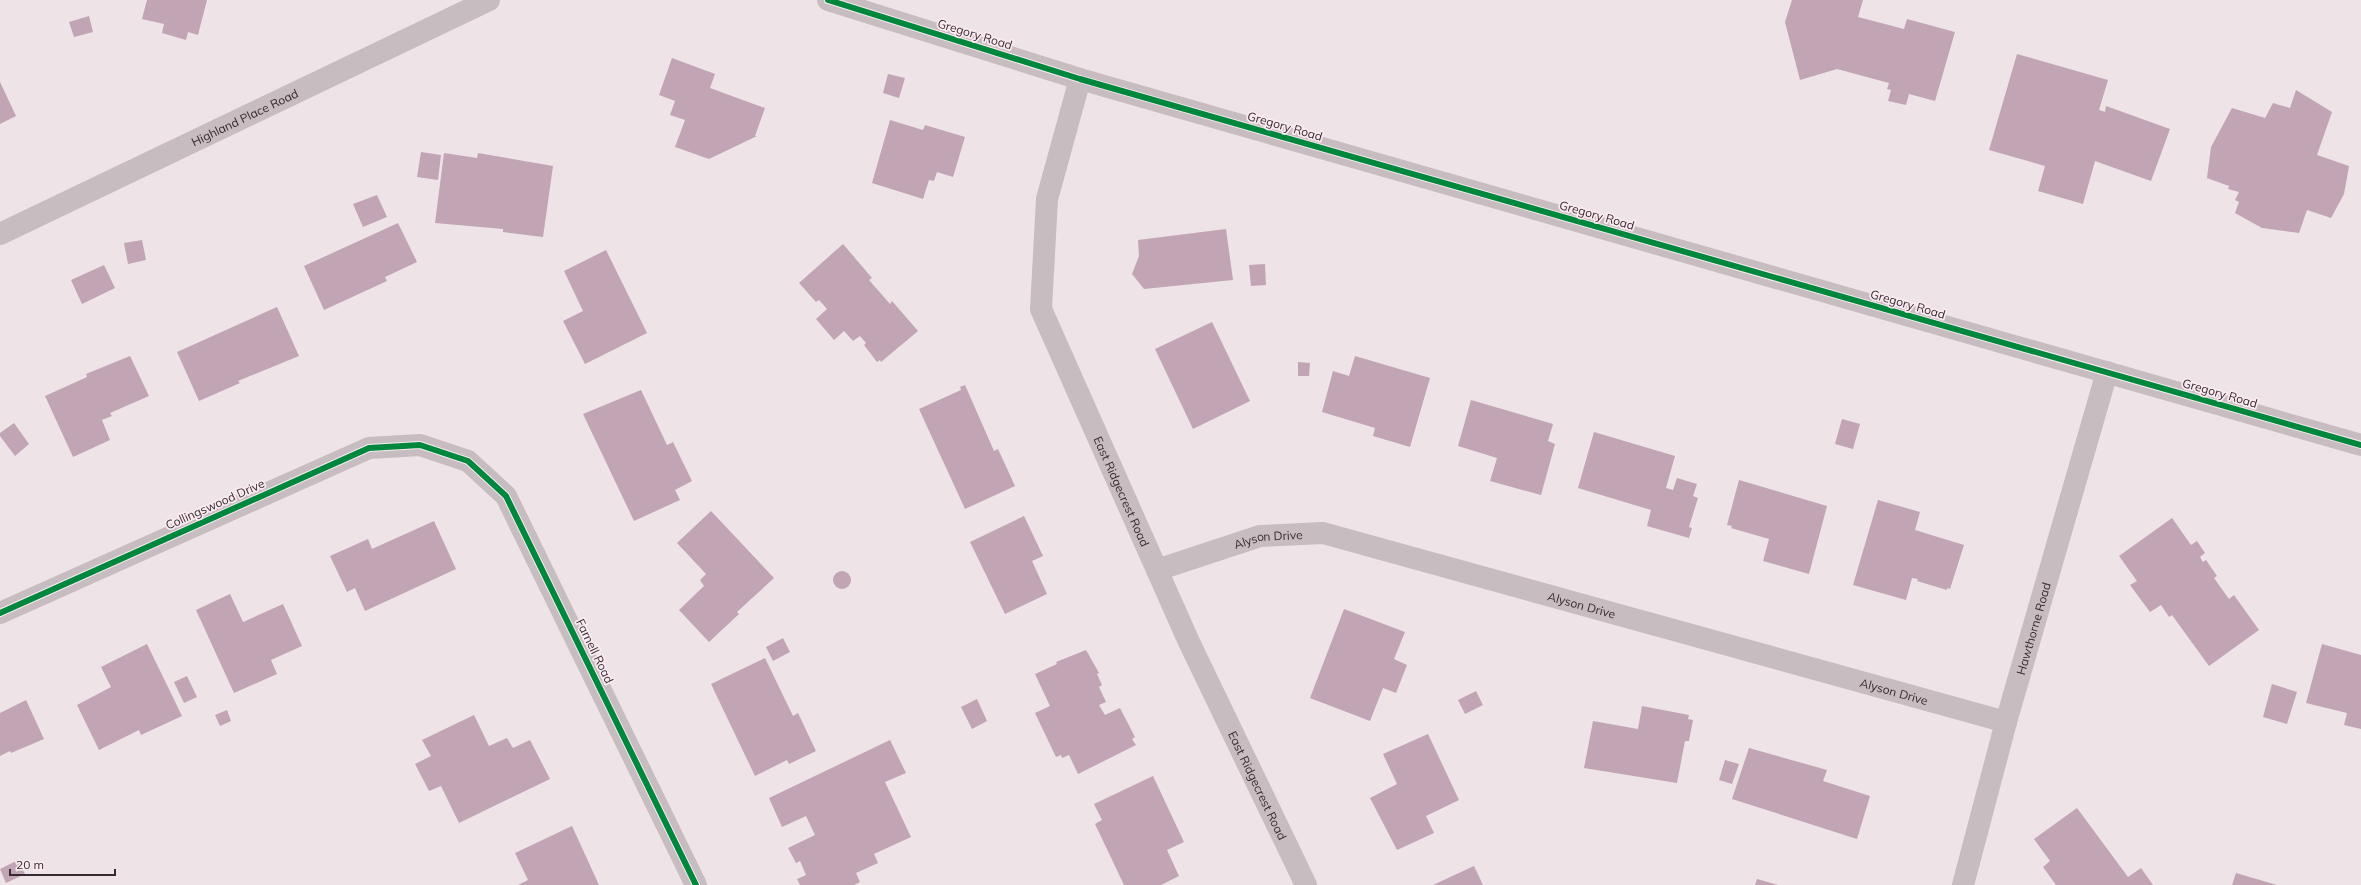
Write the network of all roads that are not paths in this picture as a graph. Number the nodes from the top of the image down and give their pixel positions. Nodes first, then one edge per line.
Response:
1 (489, 0) edge
2 (828, 0) edge
3 (1080, 79) junction
4 (0, 234) edge
5 (2107, 372) junction
6 (2361, 445) edge
7 (445, 453) joint
8 (1157, 570) junction
9 (0, 613) edge
10 (2006, 722) junction
11 (696, 885) edge
12 (1306, 885) edge
13 (1962, 885) edge

1 - 4 street, Highland Place Road
2 - 3 street, Gregory Road
3 - 5 street, Gregory Road
3 - 8 street, East Ridgecrest Road
5 - 6 street, Gregory Road
5 - 10 street, Hawthorne Road
7 - 9 street, Collingswood Drive
7 - 11 street, Farnell Road
8 - 10 street, Alyson Drive
8 - 12 street, East Ridgecrest Road
10 - 13 street, Hawthorne Road

